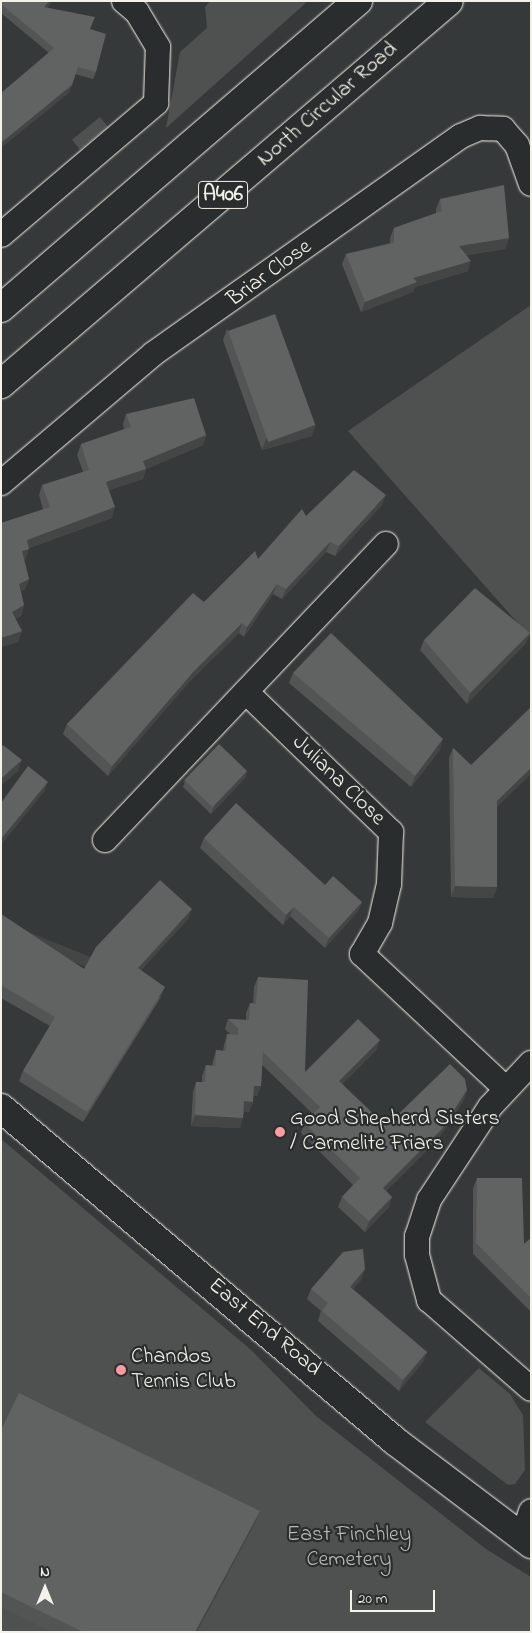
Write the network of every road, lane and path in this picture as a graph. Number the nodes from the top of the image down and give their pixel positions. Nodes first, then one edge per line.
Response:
1 (124, 1) edge
2 (358, 1) edge
3 (447, 3) edge
4 (531, 184) edge
5 (1, 235) edge
6 (1, 308) edge
7 (1, 384) edge
8 (1, 483) edge
9 (386, 544) dead end
10 (246, 692) junction
11 (105, 840) dead end
12 (531, 1063) edge
13 (505, 1088) junction
14 (1, 1108) edge
15 (531, 1390) edge
16 (531, 1511) edge
17 (526, 1541) edge

1 - 5 street
2 - 6 main road, A406
3 - 7 main road, North Circular Road / A406
4 - 8 street, Briar Close
9 - 10 street
10 - 11 street
10 - 13 street, Juliana Close
12 - 13 street
13 - 15 street
14 - 17 main road, East End Road
16 - 17 street

